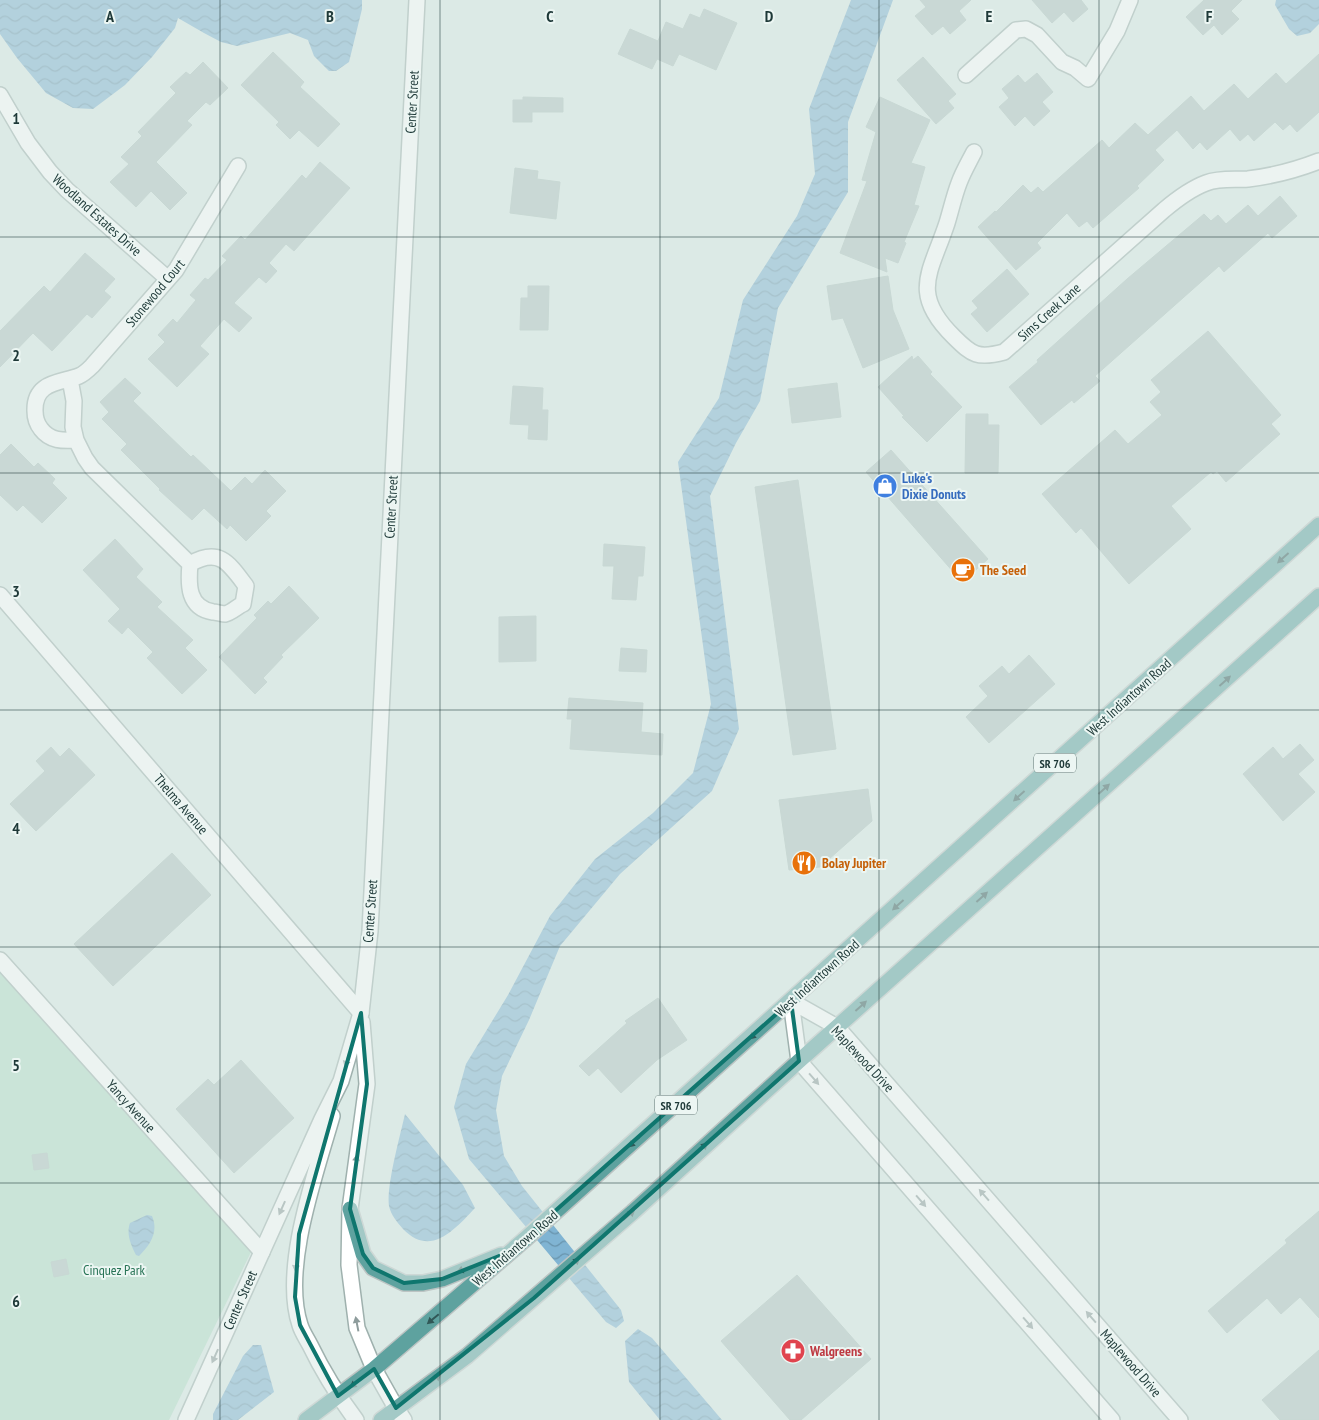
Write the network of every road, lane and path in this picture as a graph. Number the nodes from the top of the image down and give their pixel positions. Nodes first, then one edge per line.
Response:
1 (417, 0) edge
2 (1130, 0) edge
3 (966, 75) dead end
4 (0, 95) edge
5 (974, 152) dead end
6 (1319, 161) edge
7 (238, 166) dead end
8 (168, 279) junction
9 (70, 379) junction
10 (76, 440) junction
11 (1319, 526) edge
12 (190, 564) dead end
13 (0, 595) edge
14 (1319, 596) edge
15 (0, 960) edge
16 (791, 1001) junction
17 (361, 1013) junction
18 (837, 1027) junction
19 (799, 1061) junction
20 (341, 1081) junction
21 (350, 1209) junction
22 (262, 1252) junction
23 (510, 1252) junction
24 (374, 1369) junction
25 (338, 1396) junction
26 (400, 1414) edge
27 (186, 1420) edge
28 (306, 1420) edge
29 (356, 1420) edge
30 (381, 1420) edge
31 (1112, 1420) edge
32 (1180, 1420) edge

1 - 17 street, Center Street
2 - 3 street
4 - 8 street, Woodland Estates Drive
5 - 6 street, Sims Creek Lane
7 - 8 street, Stonewood Court
8 - 9 street, Stonewood Court
9 - 10 street
9 - 10 street, Stonewood Court
10 - 12 street
11 -> 16 main road, West Indiantown Road / SR 706
13 - 17 street, Thelma Avenue
18 -> 14 main road
15 - 22 street, Yancy Avenue
16 - 18 street, Maplewood Drive
16 - 19 street
16 -> 23 main road, West Indiantown Road / SR 706
17 -> 20 street, Center Street
21 -> 17 street, Center Street
18 - 19 main road
32 -> 18 street, Maplewood Drive
26 -> 19 main road
19 -> 31 street
20 -> 22 street, Center Street
20 -> 25 street
23 -> 21 main road
24 -> 21 street, Center Street
22 -> 27 street, Center Street
23 -> 24 main road, West Indiantown Road / SR 706
24 -> 25 main road, West Indiantown Road / SR 706
24 - 26 street, Center Street
25 - 28 main road, West Indiantown Road / SR 706
25 - 29 street
26 - 30 main road

